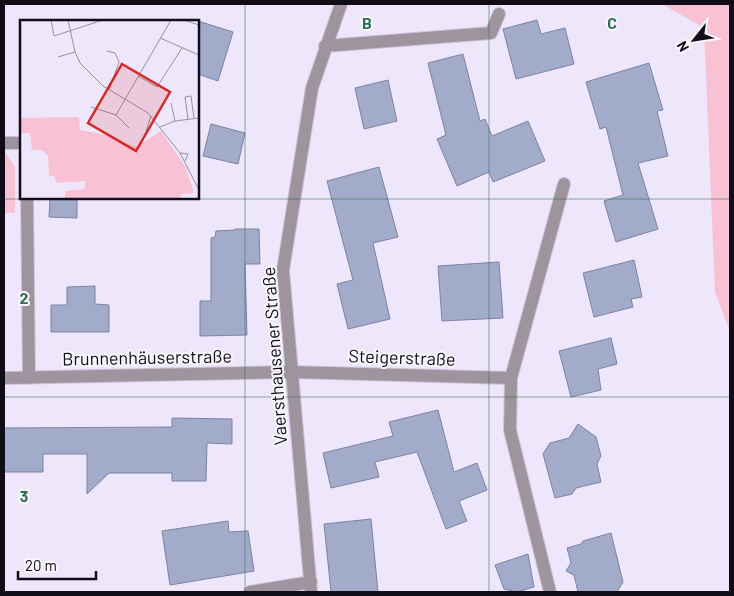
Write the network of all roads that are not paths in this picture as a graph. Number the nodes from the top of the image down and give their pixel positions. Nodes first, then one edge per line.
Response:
1 (341, 4) edge
2 (499, 14) dead end
3 (325, 46) junction
4 (4, 143) edge
5 (20, 143) edge
6 (564, 184) dead end
7 (27, 199) edge
8 (291, 372) junction
9 (4, 378) edge
10 (29, 378) junction
11 (511, 378) junction
12 (311, 587) edge
13 (250, 592) edge
14 (550, 592) edge

1 - 3 street, Vaersthausener Straße
2 - 3 street
3 - 8 street, Vaersthausener Straße
4 - 5 street
6 - 11 street
7 - 10 street
8 - 10 street, Brunnenhäuserstraße
8 - 11 street, Steigerstraße
8 - 12 street, Vaersthausener Straße
9 - 10 street, Brunnenhäuserstraße
11 - 14 street
12 - 13 street

